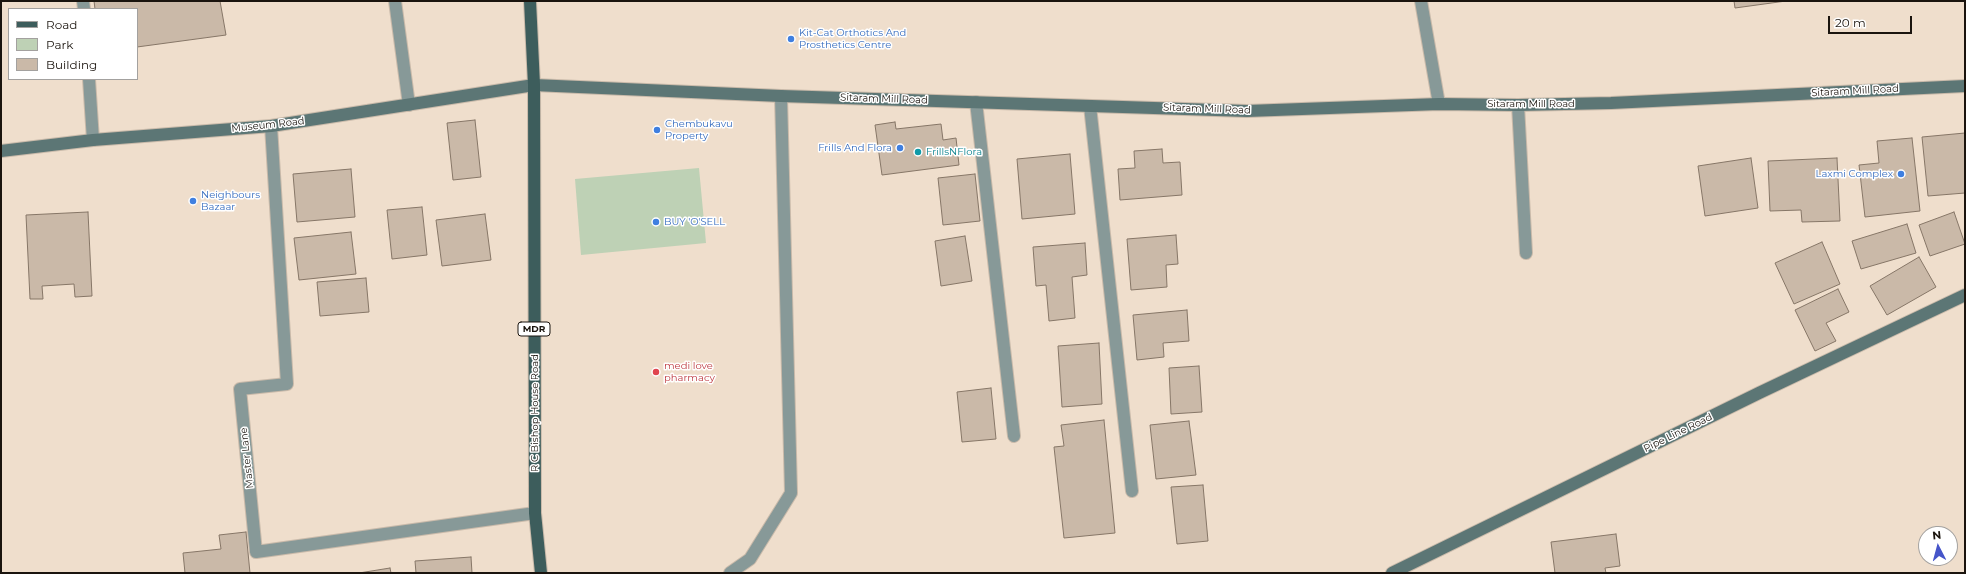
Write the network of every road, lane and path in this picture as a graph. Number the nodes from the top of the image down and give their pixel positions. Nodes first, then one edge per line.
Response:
1 (395, 1) edge
2 (530, 1) edge
3 (1421, 1) edge
4 (89, 80) edge
5 (534, 85) junction
6 (1965, 86) edge
7 (781, 96) junction
8 (976, 102) junction
9 (1439, 104) junction
10 (409, 105) junction
11 (1518, 105) junction
12 (1090, 106) junction
13 (271, 126) junction
14 (93, 140) junction
15 (1, 151) edge
16 (1526, 253) dead end
17 (1965, 295) edge
18 (1014, 436) dead end
19 (1132, 491) dead end
20 (535, 513) junction
21 (541, 573) edge
22 (730, 573) edge
23 (1392, 573) edge

1 - 10 street
2 - 5 main road
3 - 9 street
4 - 14 street
5 - 7 main road, Sitaram Mill Road
5 - 10 main road, Museum Road
5 - 20 main road, R C Bishop House Road / MDR
6 - 11 main road, Sitaram Mill Road
7 - 8 main road, Sitaram Mill Road
7 - 22 street
8 - 12 main road, Sitaram Mill Road
8 - 18 street
9 - 11 main road, Sitaram Mill Road
9 - 12 main road, Sitaram Mill Road
10 - 13 main road, Museum Road
11 - 16 street
12 - 19 street
13 - 14 main road, Museum Road
13 - 20 street, Master Lane
14 - 15 main road, Museum Road
17 - 23 main road, Pipe Line Road
20 - 21 main road, R C Bishop House Road / MDR

